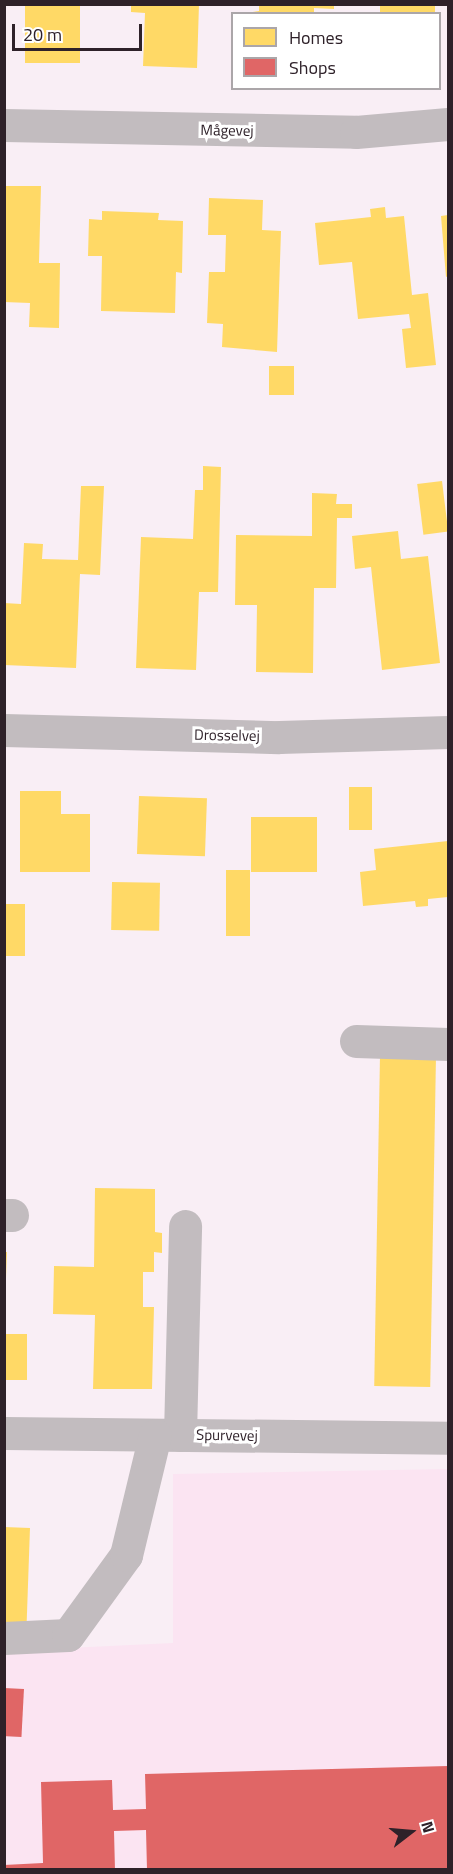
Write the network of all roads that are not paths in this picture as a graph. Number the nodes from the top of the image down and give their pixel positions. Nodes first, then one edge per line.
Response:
1 (448, 124) edge
2 (4, 125) edge
3 (4, 730) edge
4 (448, 732) edge
5 (356, 1041) dead end
6 (448, 1044) edge
7 (185, 1226) dead end
8 (4, 1433) edge
9 (168, 1435) junction
10 (448, 1438) edge
11 (4, 1638) edge

1 - 2 street, Mågevej
3 - 4 street, Drosselvej
5 - 6 street
7 - 9 street
8 - 9 street, Spurvevej
9 - 10 street, Spurvevej
9 - 11 street

